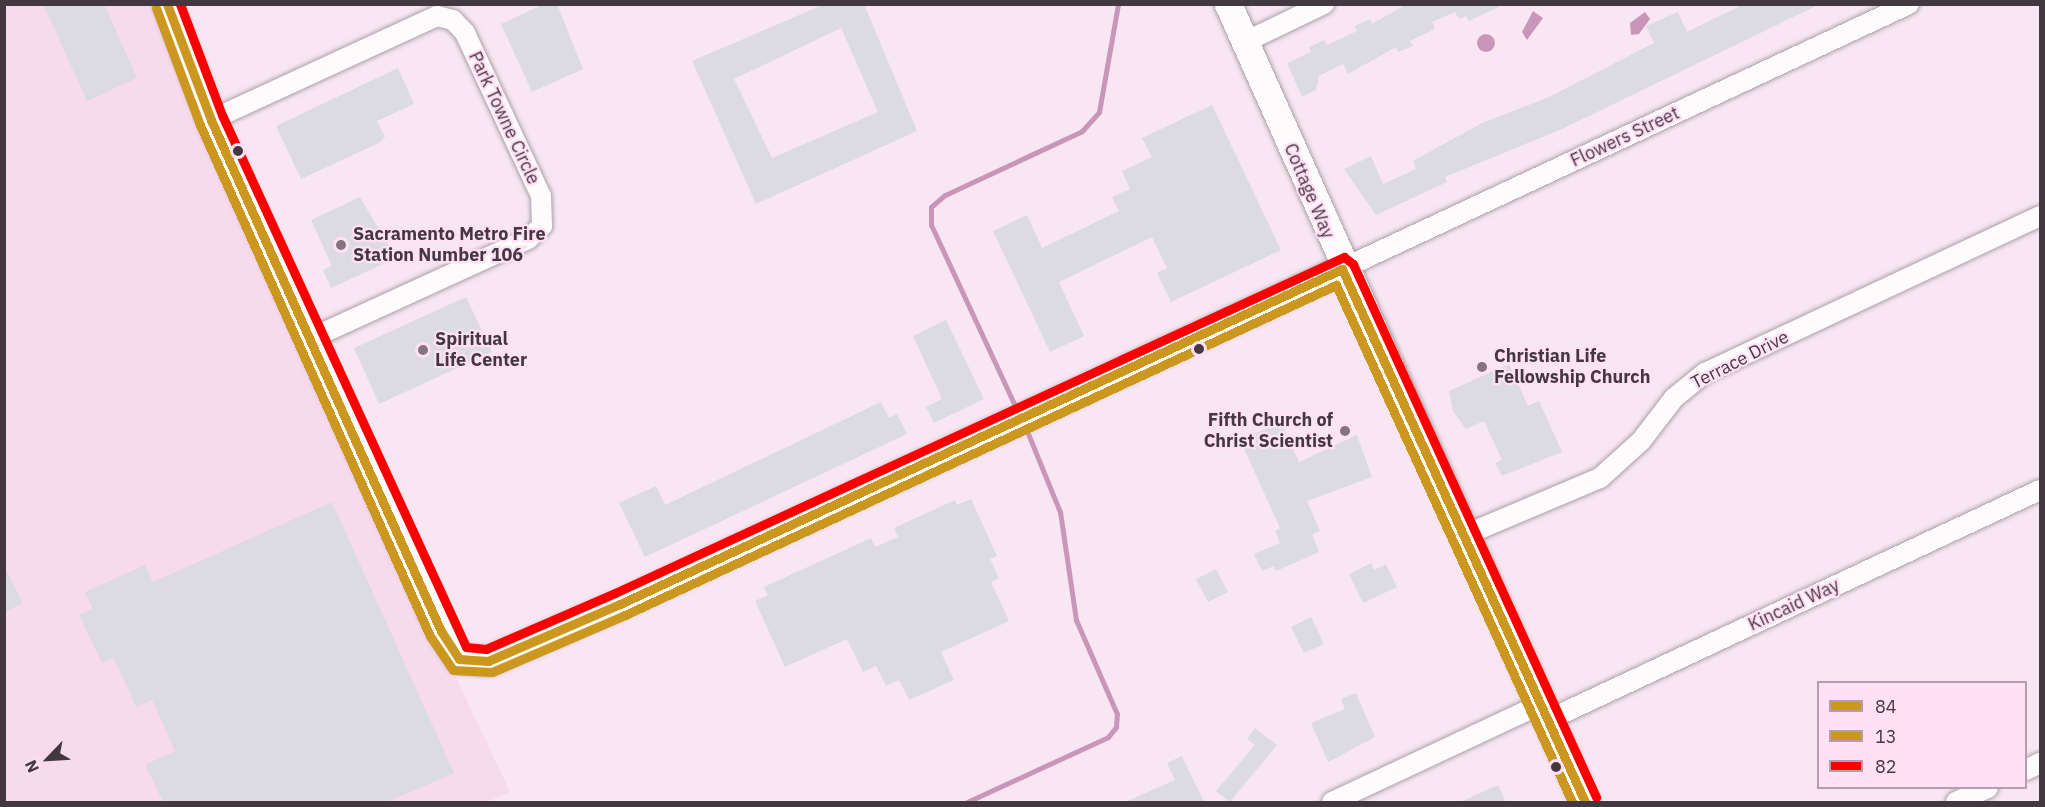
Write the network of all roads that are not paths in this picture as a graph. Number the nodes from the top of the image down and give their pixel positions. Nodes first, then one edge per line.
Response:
1 (167, 4) edge
2 (1228, 4) edge
3 (1324, 4) edge
4 (1909, 4) edge
5 (1245, 42) junction
6 (211, 120) junction
7 (2040, 216) edge
8 (1342, 269) junction
9 (310, 339) junction
10 (2040, 490) edge
11 (1465, 535) junction
12 (1545, 712) junction
13 (1986, 789) edge
14 (1332, 802) edge
15 (1585, 802) edge
16 (1956, 802) edge

1 - 6 street
2 - 5 street, Cottage Way
3 - 5 street
4 - 8 street, Flowers Street
5 - 8 street, Cottage Way
6 - 9 street
6 - 9 street, Park Towne Circle
7 - 11 street, Terrace Drive
8 - 9 street
8 - 11 street, Cottage Way
10 - 12 street, Kincaid Way
11 - 12 street, Cottage Way
12 - 14 street, Kincaid Way
12 - 15 street, Cottage Way
13 - 16 street

